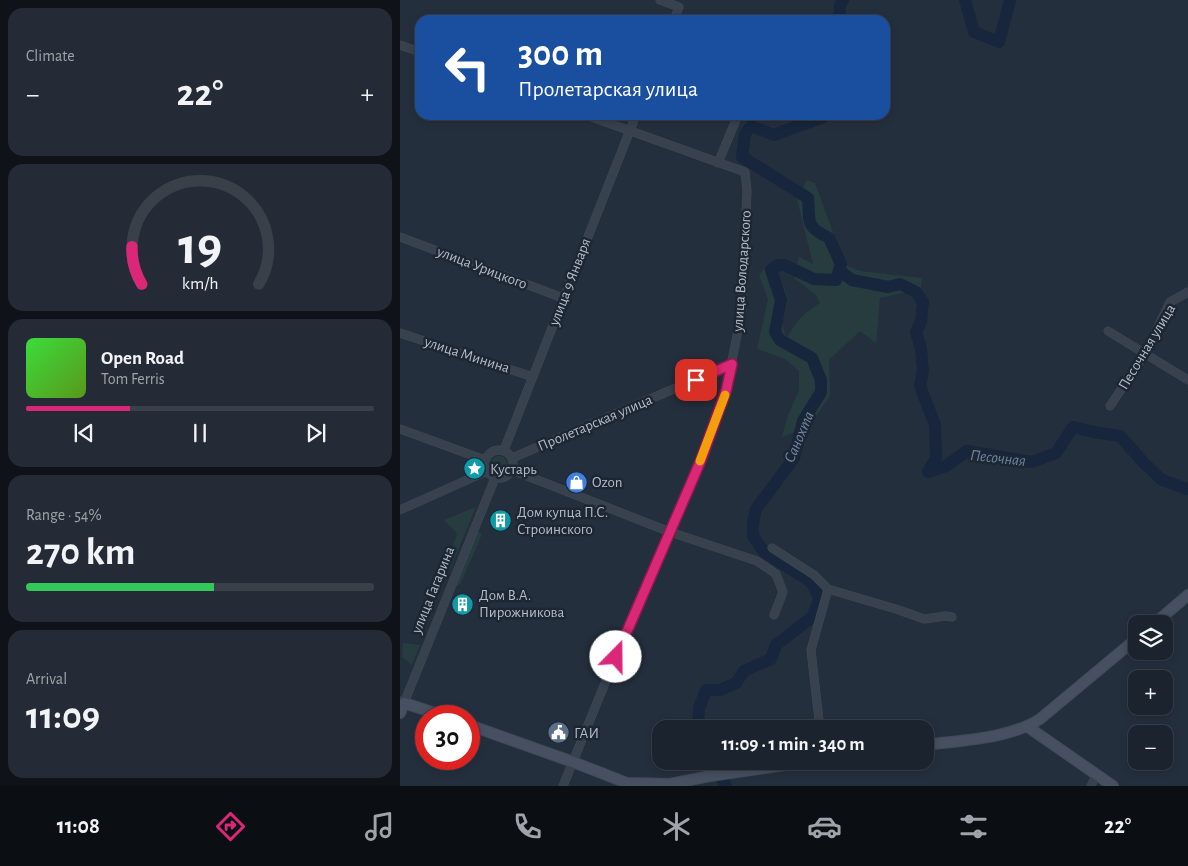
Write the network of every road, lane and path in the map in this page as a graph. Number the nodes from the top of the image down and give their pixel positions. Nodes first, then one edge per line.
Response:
1 (660, 0) edge
2 (676, 15) edge
3 (400, 44) edge
4 (415, 50) edge
5 (600, 120) edge
6 (634, 120) edge
7 (736, 120) edge
8 (630, 131) junction
9 (718, 163) junction
10 (400, 237) edge
11 (1188, 292) edge
12 (563, 298) junction
13 (1108, 331) dead end
14 (400, 333) edge
15 (1145, 354) junction
16 (732, 364) junction
17 (533, 376) junction
18 (1188, 380) edge
19 (1110, 406) dead end
20 (400, 429) edge
21 (504, 450) junction
22 (512, 458) junction
23 (485, 460) junction
24 (512, 470) junction
25 (487, 471) junction
26 (495, 478) junction
27 (400, 510) edge
28 (670, 532) junction
29 (772, 548) dead end
30 (828, 589) junction
31 (1188, 595) edge
32 (774, 615) dead end
33 (1165, 615) edge
34 (952, 617) dead end
35 (1128, 645) edge
36 (402, 702) edge
37 (415, 706) edge
38 (400, 713) edge
39 (819, 720) edge
40 (1028, 727) junction
41 (480, 729) edge
42 (934, 744) edge
43 (573, 762) junction
44 (754, 770) edge
45 (1096, 775) junction
46 (563, 786) edge
47 (1091, 786) edge
48 (1113, 786) edge

1 - 2 street
3 - 4 street
5 - 8 street
6 - 8 street, улица 9 Января
7 - 9 street
8 - 9 street
8 - 12 street, улица 9 Января
9 - 16 street, улица Володарского
10 - 12 street, улица Урицкого
11 - 15 street, Песочная улица
12 - 17 street, улица 9 Января
13 - 15 street
14 - 17 street, улица Минина
15 - 18 street
15 - 19 street, Песочная улица
16 - 22 street, Пролетарская улица
16 - 28 street, улица Володарского
17 - 21 street, улица 9 Января
20 - 23 street
21 - 22 street
21 - 23 street
22 - 24 street
23 - 25 street
24 - 26 street
24 - 28 street
25 - 26 street
25 - 27 street
26 - 36 street, улица Гагарина
28 - 32 street
28 - 43 street, улица Володарского
29 - 30 street
30 - 34 street
30 - 39 street
31 - 33 street
35 - 40 street
36 - 37 street
36 - 38 street, улица Гагарина
40 - 42 street
40 - 45 street
41 - 43 street
43 - 44 street
43 - 46 street, улица Володарского
45 - 47 street
45 - 48 street

